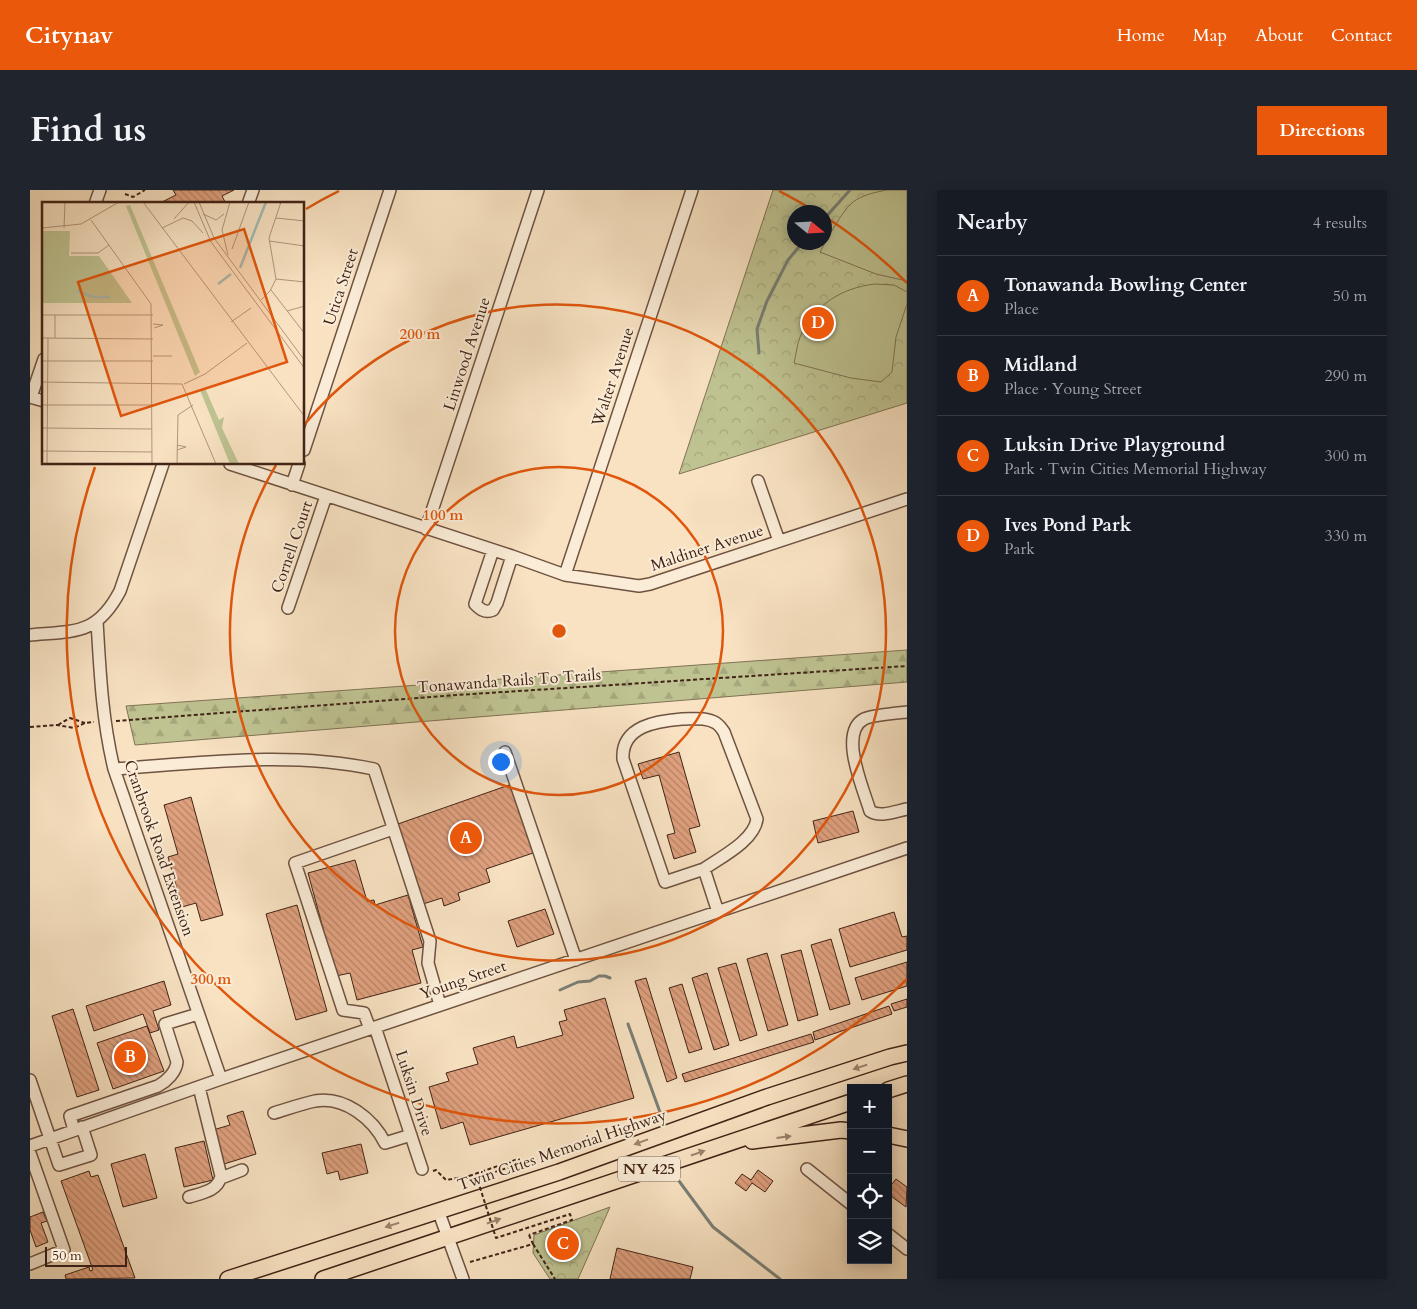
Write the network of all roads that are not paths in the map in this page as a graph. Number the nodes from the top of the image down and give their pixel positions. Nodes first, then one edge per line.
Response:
1 (100, 190) edge
2 (253, 190) edge
3 (390, 190) edge
4 (538, 190) edge
5 (692, 190) edge
6 (96, 202) edge
7 (249, 202) edge
8 (42, 365) edge
9 (31, 397) edge
10 (305, 447) edge
11 (163, 465) edge
12 (233, 465) edge
13 (299, 465) edge
14 (758, 481) dead end
15 (292, 485) junction
16 (326, 496) junction
17 (907, 499) edge
18 (426, 529) junction
19 (779, 542) junction
20 (494, 550) junction
21 (512, 556) junction
22 (565, 575) junction
23 (288, 608) dead end
24 (97, 622) junction
25 (30, 635) edge
26 (907, 712) edge
27 (505, 752) dead end
28 (114, 769) junction
29 (907, 809) edge
30 (393, 829) junction
31 (907, 848) edge
32 (704, 869) junction
33 (718, 912) junction
34 (576, 960) junction
35 (440, 1005) junction
36 (198, 1014) junction
37 (373, 1028) junction
38 (907, 1051) edge
39 (220, 1079) junction
40 (30, 1080) edge
41 (907, 1084) edge
42 (198, 1087) junction
43 (892, 1089) edge
44 (847, 1103) edge
45 (274, 1114) dead end
46 (78, 1129) junction
47 (847, 1131) edge
48 (411, 1135) junction
49 (892, 1135) edge
50 (51, 1138) junction
51 (907, 1139) edge
52 (30, 1146) edge
53 (718, 1146) junction
54 (30, 1153) edge
55 (806, 1169) dead end
56 (242, 1170) dead end
57 (425, 1171) road end
58 (220, 1178) junction
59 (189, 1197) dead end
60 (847, 1201) edge
61 (438, 1210) junction
62 (448, 1237) junction
63 (892, 1237) edge
64 (907, 1249) edge
65 (30, 1264) edge
66 (228, 1279) edge
67 (323, 1279) edge
68 (463, 1279) edge

1 - 6 street
2 - 7 street
3 - 10 street, Utica Street
4 - 18 street, Linwood Avenue
5 - 22 street, Walter Avenue
8 - 9 street
11 - 24 street
12 - 15 street, Maldiner Avenue
13 - 15 street
14 - 19 street
15 - 16 street, Maldiner Avenue
16 - 18 street, Maldiner Avenue
16 - 23 street, Cornell Court
17 - 19 street, Maldiner Avenue
18 - 20 street, Maldiner Avenue
19 - 22 street, Maldiner Avenue
20 - 21 street, Maldiner Avenue
20 - 21 street
21 - 22 street, Maldiner Avenue
24 - 25 street
24 - 28 street, Cranbrook Road Extension
26 - 29 street
27 - 34 street
28 - 30 street
28 - 36 street, Cranbrook Road Extension
30 - 35 street
30 - 37 street
31 - 33 street, Young Street
32 - 32 street
32 - 33 street
33 - 34 street, Young Street
34 - 35 street, Young Street
35 - 37 street, Young Street
36 - 39 street, Cranbrook Road Extension
36 - 46 street
37 - 39 street, Young Street
37 - 48 street, Luksin Drive
38 -> 61 main road, Twin Cities Memorial Highway / NY 425
39 - 42 street, Young Street
40 - 50 street
41 - 43 main road
42 - 46 street, Young Street
42 - 58 street
44 - 53 main road, NY 425
45 - 48 street
46 - 50 street, Young Street
46 - 50 street
53 -> 47 main road
48 - 57 street, Luksin Drive
49 - 51 main road
50 - 52 street, Young Street
62 -> 53 main road, NY 425
54 - 65 street
55 - 60 street
56 - 58 street
58 - 59 street
61 - 62 street
61 -> 66 main road, Twin Cities Memorial Highway / NY 425
62 - 67 main road, NY 425
62 - 68 street
63 - 64 street

